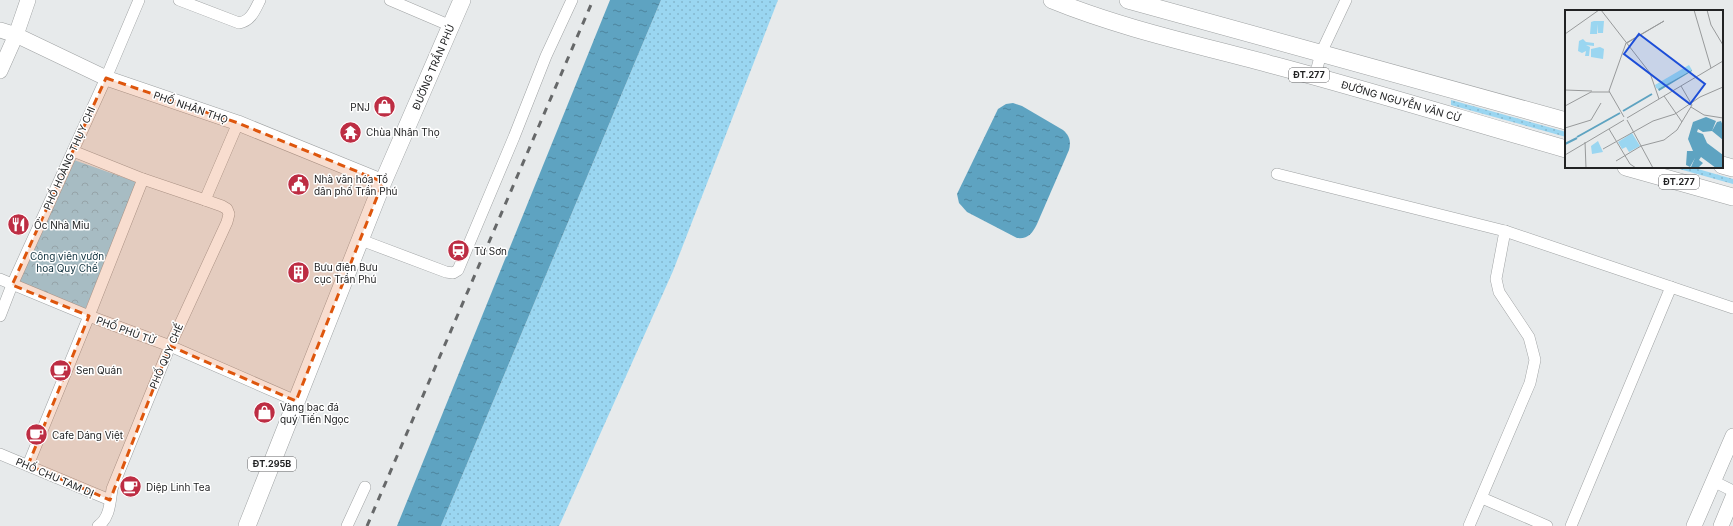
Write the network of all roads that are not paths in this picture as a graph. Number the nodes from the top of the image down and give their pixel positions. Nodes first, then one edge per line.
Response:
1 (28, 0) edge
2 (139, 0) edge
3 (178, 0) edge
4 (260, 0) edge
5 (390, 0) edge
6 (462, 0) edge
7 (572, 0) edge
8 (1052, 0) edge
9 (1128, 0) edge
10 (1346, 0) edge
11 (451, 26) junction
12 (0, 30) edge
13 (16, 35) junction
14 (1321, 53) junction
15 (0, 70) edge
16 (1315, 76) junction
17 (106, 78) junction
18 (1438, 85) junction
19 (1431, 109) junction
20 (1565, 121) edge
21 (238, 123) junction
22 (1565, 149) edge
23 (73, 151) junction
24 (1723, 165) edge
25 (1630, 168) edge
26 (1733, 168) edge
27 (1276, 174) dead end
28 (143, 179) junction
29 (384, 182) junction
30 (1733, 196) edge
31 (205, 200) junction
32 (1505, 231) junction
33 (361, 240) junction
34 (0, 279) edge
35 (12, 285) junction
36 (1671, 287) junction
37 (1733, 308) edge
38 (0, 316) edge
39 (89, 316) junction
40 (170, 346) junction
41 (296, 401) junction
42 (1733, 436) edge
43 (0, 454) edge
44 (28, 465) junction
45 (1713, 481) junction
46 (364, 487) dead end
47 (1733, 491) edge
48 (1733, 497) edge
49 (1482, 498) junction
50 (110, 500) junction
51 (98, 526) edge
52 (246, 526) edge
53 (347, 526) edge
54 (1470, 526) edge
55 (1547, 526) edge
56 (1571, 526) edge
57 (1694, 526) edge
58 (1721, 526) edge

1 - 13 main road
2 - 17 street, PHỐ HOÀNG THỤY CHI
3 - 4 street
5 - 11 street
6 - 11 main road, ĐƯỜNG TRẦN PHÚ / ĐT.295B
7 - 33 street
8 - 16 main road, ĐƯỜNG NGUYỄN VĂN CỪ / ĐT.277
9 - 14 main road, ĐT.277
10 - 14 street
11 - 29 main road, ĐƯỜNG TRẦN PHÚ / ĐT.295B
12 - 13 main road, PHỐ NHÂN THỌ
13 - 15 main road
13 - 17 main road, PHỐ NHÂN THỌ
14 - 16 street
14 - 18 main road, ĐT.277
16 - 19 main road, ĐƯỜNG NGUYỄN VĂN CỪ / ĐT.277
17 - 21 main road, PHỐ NHÂN THỌ
17 - 23 street, PHỐ HOÀNG THỤY CHI
18 - 19 main road
18 - 20 main road, ĐT.277
19 - 22 main road, ĐƯỜNG NGUYỄN VĂN CỪ / ĐT.277
21 - 29 main road, PHỐ NHÂN THỌ
21 - 31 street
23 - 28 street, PHỐ QUY CHẾ
23 - 35 street, PHỐ HOÀNG THỤY CHI
24 - 26 main road
25 - 30 main road, ĐT.277
27 - 32 street
28 - 31 street, PHỐ QUY CHẾ
28 - 39 street
29 - 33 main road, ĐƯỜNG TRẦN PHÚ / ĐT.295B
31 - 40 street, PHỐ QUY CHẾ
32 - 36 street
32 - 49 street
33 - 41 main road, ĐƯỜNG TRẦN PHÚ / ĐT.295B
34 - 35 street, PHỐ PHỦ TỪ
35 - 38 street, PHỐ HOÀNG THỤY CHI
35 - 39 street, PHỐ PHỦ TỪ
36 - 37 street
36 - 56 street
39 - 40 street, PHỐ PHỦ TỪ
39 - 44 street
40 - 41 street, PHỐ PHỦ TỪ
40 - 50 street, PHỐ QUY CHẾ
41 - 52 main road, ĐT.295B
42 - 45 main road
43 - 44 street, PHỐ CHU TAM DỊ
44 - 50 street, PHỐ CHU TAM DỊ
45 - 47 street
45 - 57 main road
46 - 53 street
48 - 58 main road
49 - 54 street
49 - 55 street
50 - 51 street, PHỐ QUY CHẾ

